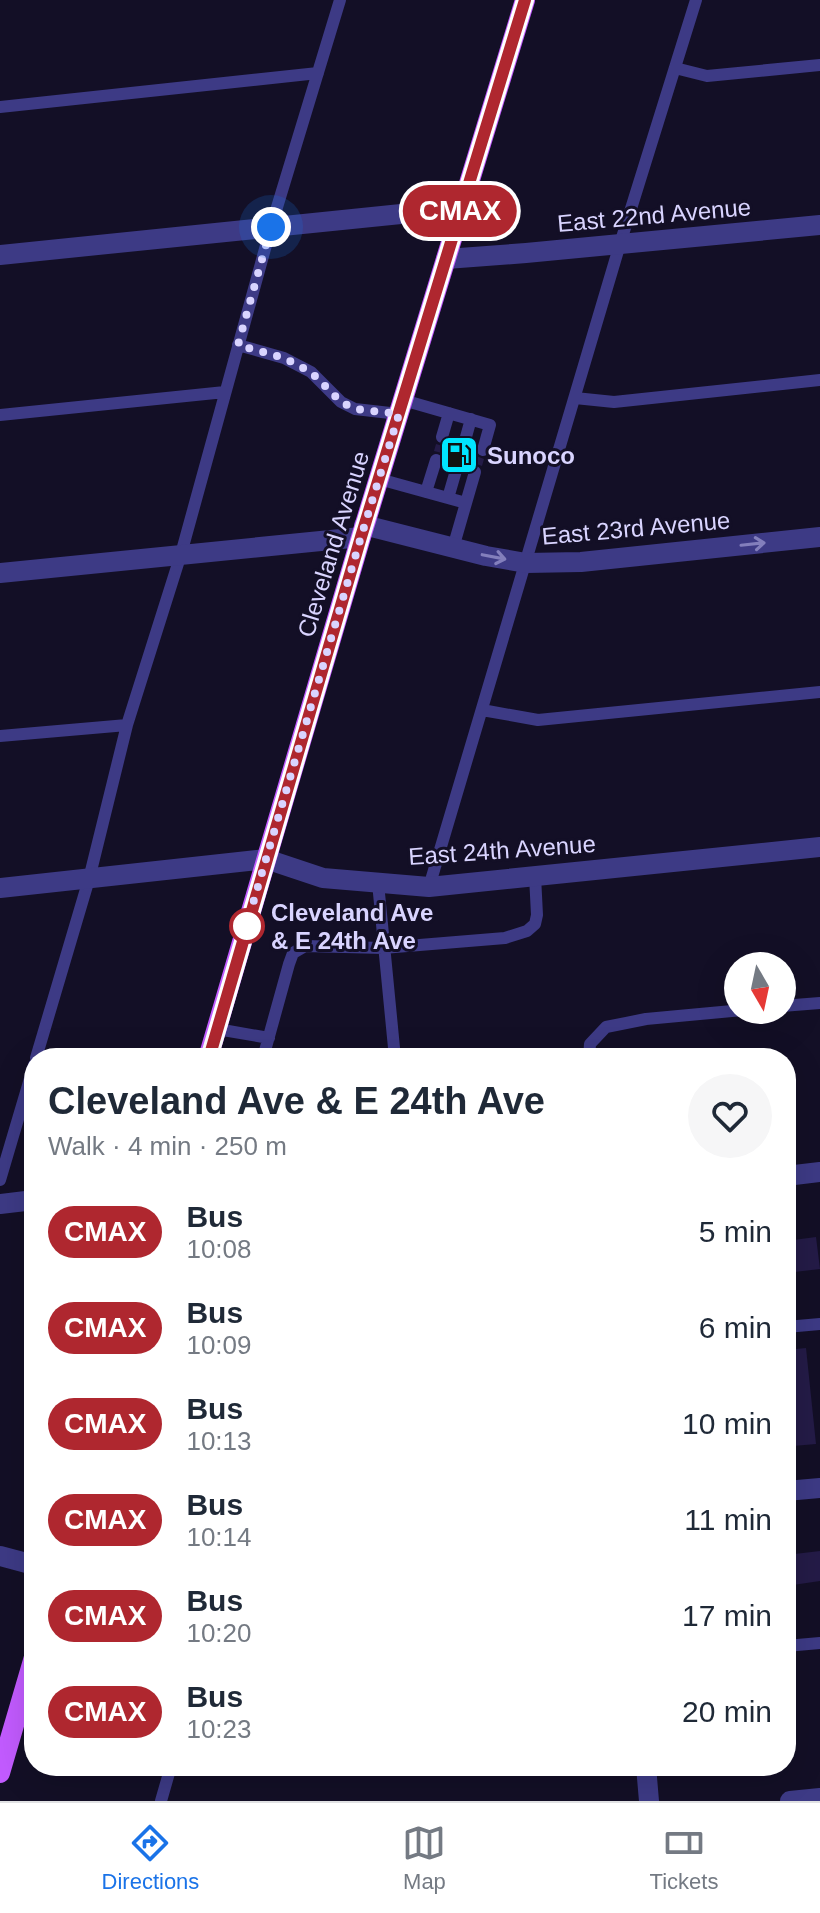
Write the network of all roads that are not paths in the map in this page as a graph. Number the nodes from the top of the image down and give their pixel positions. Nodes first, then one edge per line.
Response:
1 (340, 0) edge
2 (525, 0) edge
3 (696, 0) edge
4 (820, 65) edge
5 (675, 68) junction
6 (318, 73) junction
7 (0, 107) edge
8 (460, 211) junction
9 (820, 225) edge
10 (271, 227) junction
11 (620, 244) junction
12 (0, 255) edge
13 (446, 259) junction
14 (238, 345) junction
15 (820, 380) edge
16 (225, 392) junction
17 (575, 398) junction
18 (401, 407) junction
19 (449, 413) junction
20 (0, 415) edge
21 (471, 419) junction
22 (442, 437) dead end
23 (464, 444) dead end
24 (483, 450) dead end
25 (436, 460) dead end
26 (457, 467) dead end
27 (475, 472) dead end
28 (379, 479) junction
29 (426, 492) junction
30 (448, 498) junction
31 (466, 503) junction
32 (362, 531) junction
33 (820, 537) edge
34 (453, 548) junction
35 (181, 554) junction
36 (526, 563) junction
37 (0, 573) edge
38 (820, 692) edge
39 (482, 710) junction
40 (127, 725) junction
41 (0, 736) edge
42 (820, 847) edge
43 (266, 859) junction
44 (535, 876) junction
45 (89, 879) junction
46 (378, 883) junction
47 (429, 887) junction
48 (0, 888) edge
49 (383, 948) junction
50 (820, 1003) edge
51 (796, 1005) edge
52 (724, 1012) edge
53 (217, 1029) junction
54 (269, 1038) junction
55 (39, 1048) edge
56 (211, 1048) edge
57 (266, 1048) edge
58 (394, 1048) edge
59 (590, 1048) edge
60 (24, 1099) edge
61 (820, 1172) edge
62 (796, 1175) edge
63 (0, 1180) edge
64 (24, 1201) edge
65 (0, 1204) edge
66 (820, 1324) edge
67 (796, 1326) edge
68 (820, 1488) edge
69 (796, 1490) edge
70 (0, 1556) edge
71 (24, 1562) edge
72 (820, 1643) edge
73 (796, 1645) edge
74 (24, 1691) edge
75 (0, 1773) edge
76 (168, 1776) edge
77 (647, 1776) edge
78 (820, 1798) edge
79 (161, 1801) edge
80 (649, 1801) edge
81 (790, 1801) edge

1 - 6 lane
2 - 8 main road, Cleveland Avenue
3 - 5 lane
4 - 5 lane
5 - 11 lane
6 - 7 lane
6 - 10 lane
8 - 10 street
8 - 13 main road, Cleveland Avenue
9 - 11 street, East 22nd Avenue
10 - 12 street
10 - 14 lane
11 - 13 street, East 22nd Avenue
11 - 17 lane
13 - 18 main road, Cleveland Avenue
14 - 16 lane
14 - 18 lane
15 - 17 lane
16 - 20 lane
16 - 35 lane
17 - 36 lane
18 - 19 lane
18 - 28 main road, Cleveland Avenue
19 - 21 lane
19 - 22 lane
21 - 23 lane
21 - 24 lane
25 - 29 lane
26 - 30 lane
27 - 31 lane
28 - 29 lane
28 - 32 main road, Cleveland Avenue
29 - 30 lane
30 - 31 lane
31 - 34 lane
32 - 34 street, East 23rd Avenue
32 - 35 street, East 23rd Avenue
32 - 43 main road, Cleveland Avenue
36 -> 33 street, East 23rd Avenue
34 -> 36 street, East 23rd Avenue
35 - 37 street, East 23rd Avenue
35 - 40 lane
36 - 39 lane
38 - 39 lane
39 - 47 lane
40 - 41 lane
40 - 45 lane
42 - 44 street, East 24th Avenue
43 - 45 street, East 24th Avenue
43 - 46 street, East 24th Avenue
43 - 53 main road, Cleveland Avenue
44 - 47 street, East 24th Avenue
44 - 49 lane
45 - 48 street, East 24th Avenue
45 - 55 lane
46 - 47 street, East 24th Avenue
46 - 49 lane
49 - 54 lane
49 - 58 lane
50 - 51 lane
52 - 59 lane
53 - 54 lane
53 - 56 main road, Cleveland Avenue
54 - 57 lane
60 - 63 lane
61 - 62 street
64 - 65 street
66 - 67 lane
68 - 69 street
70 - 71 street
72 - 73 lane
74 - 75 main road
76 - 79 lane
77 - 80 street
78 - 81 street

